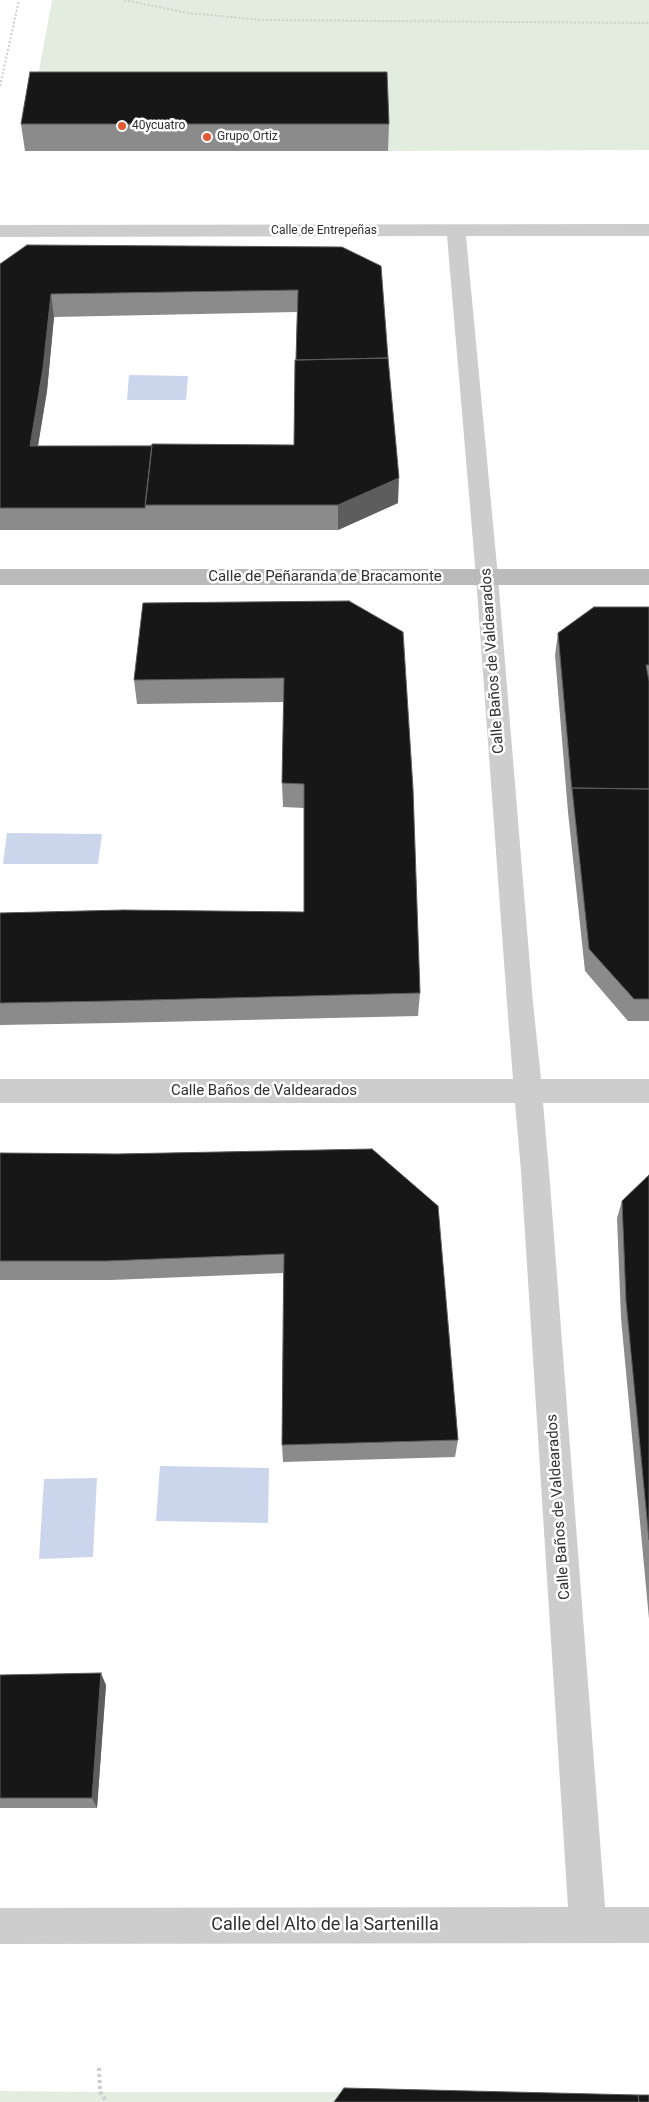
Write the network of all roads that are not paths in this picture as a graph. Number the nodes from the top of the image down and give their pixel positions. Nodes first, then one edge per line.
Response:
1 (456, 230) junction
2 (649, 230) edge
3 (0, 231) edge
4 (649, 576) edge
5 (0, 577) edge
6 (487, 577) junction
7 (0, 1091) edge
8 (528, 1091) junction
9 (649, 1091) edge
10 (588, 1924) junction
11 (649, 1925) edge
12 (0, 1926) edge

1 - 2 street, Calle de Entrepeñas
1 - 3 street, Calle de Entrepeñas
1 - 6 street, Calle Baños de Valdearados
4 - 6 main road, Calle de Peñaranda de Bracamonte
5 - 6 main road, Calle de Peñaranda de Bracamonte
6 - 8 street, Calle Baños de Valdearados
7 - 8 street, Calle Baños de Valdearados
8 - 9 street, Calle Baños de Valdearados
8 - 10 street, Calle Baños de Valdearados
10 - 11 street, Calle del Alto de la Sartenilla
10 - 12 street, Calle del Alto de la Sartenilla

